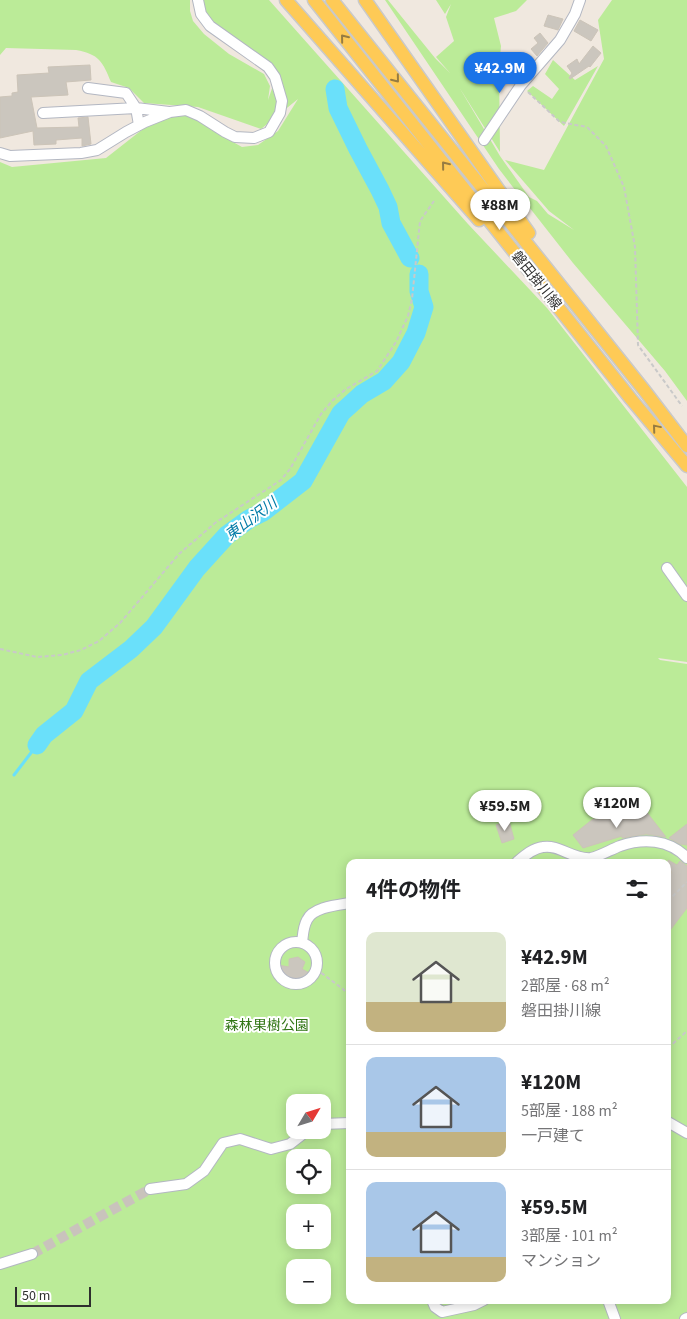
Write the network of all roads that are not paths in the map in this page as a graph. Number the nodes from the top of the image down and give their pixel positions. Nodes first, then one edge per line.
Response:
1 (198, 0) edge
2 (286, 0) edge
3 (314, 0) edge
4 (332, 0) edge
5 (365, 0) edge
6 (567, 0) edge
7 (579, 2) edge
8 (88, 88) dead end
9 (136, 108) junction
10 (170, 112) junction
11 (43, 113) dead end
12 (139, 125) junction
13 (484, 140) dead end
14 (0, 154) edge
15 (552, 299) junction
16 (644, 390) junction
17 (687, 446) edge
18 (687, 466) edge
19 (667, 568) dead end
20 (687, 596) edge
21 (687, 858) edge
22 (521, 859) edge
23 (346, 904) edge
24 (302, 943) junction
25 (331, 1124) edge
26 (346, 1124) edge
27 (671, 1124) edge
28 (687, 1133) edge
29 (296, 1139) edge
30 (150, 1189) tunnel mouth
31 (32, 1254) tunnel mouth
32 (0, 1264) edge
33 (433, 1304) edge
34 (476, 1304) edge
35 (609, 1304) edge
36 (615, 1319) edge

1 - 10 street
2 - 15 main road
15 -> 3 main road, 磐田掛川線
4 -> 16 main road, 磐田掛川線
5 - 16 main road
6 - 7 street
7 - 13 street
8 - 9 street
9 - 10 street
9 - 11 street
9 - 12 street
10 - 12 street
12 - 14 street
18 -> 15 main road, 磐田掛川線
16 - 17 main road, 磐田掛川線
19 - 20 street
21 - 22 street
23 - 24 street
24 - 24 street
25 - 26 street
27 - 28 street
29 - 30 street
31 - 32 street
33 - 34 street
35 - 36 street

